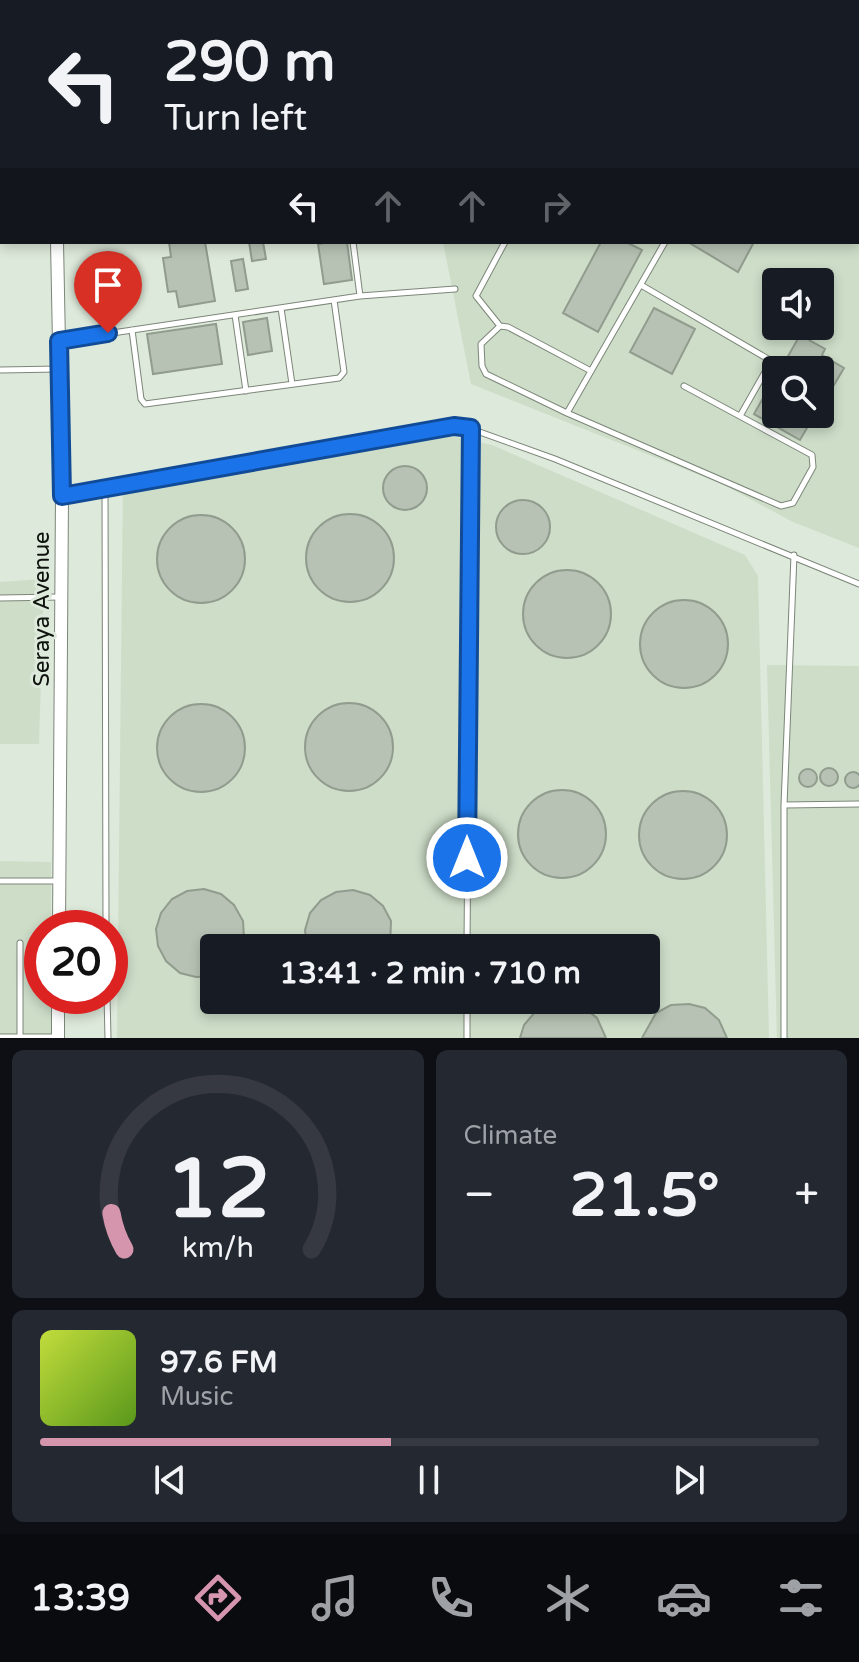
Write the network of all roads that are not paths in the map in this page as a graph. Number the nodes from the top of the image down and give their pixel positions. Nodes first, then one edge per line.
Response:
1 (57, 244) edge
2 (353, 244) edge
3 (504, 244) edge
4 (664, 244) edge
5 (641, 285) junction
6 (455, 289) dead end
7 (360, 296) junction
8 (334, 300) junction
9 (281, 308) junction
10 (235, 315) junction
11 (500, 326) junction
12 (132, 330) junction
13 (59, 341) junction
14 (59, 369) junction
15 (0, 370) edge
16 (591, 371) junction
17 (292, 384) junction
18 (684, 386) dead end
19 (246, 391) junction
20 (567, 413) junction
21 (740, 416) junction
22 (471, 428) junction
23 (105, 487) junction
24 (62, 496) junction
25 (794, 555) junction
26 (859, 584) edge
27 (61, 597) junction
28 (0, 598) edge
29 (859, 804) edge
30 (784, 805) junction
31 (0, 881) edge
32 (59, 881) junction
33 (59, 910) edge
34 (106, 910) edge
35 (467, 934) edge
36 (20, 943) dead end
37 (58, 1014) edge
38 (107, 1014) edge
39 (467, 1014) edge
40 (0, 1037) edge
41 (20, 1037) edge
42 (58, 1038) edge
43 (108, 1038) edge
44 (467, 1038) edge
45 (784, 1038) edge

1 - 13 street, Seraya Avenue
2 - 7 lane
3 - 11 lane
4 - 5 lane
5 - 16 lane
5 - 21 lane
6 - 7 lane
7 - 8 lane
8 - 9 lane
8 - 17 lane
9 - 10 lane
9 - 17 lane
10 - 12 lane
10 - 19 lane
11 - 16 lane
11 - 20 lane
12 - 13 lane
12 - 19 lane
13 - 14 street, Seraya Avenue
14 - 15 lane
14 - 24 street, Seraya Avenue
16 - 20 lane
17 - 19 lane
18 - 21 lane
20 - 21 lane
22 - 23 lane
22 - 25 lane
22 - 35 lane
23 - 24 lane
23 - 34 lane
24 - 27 street, Seraya Avenue
25 - 26 lane
25 - 30 lane
27 - 28 lane
27 - 32 street, Seraya Avenue
29 - 30 lane
30 - 45 lane
31 - 32 lane
32 - 33 street, Seraya Avenue
36 - 41 lane
37 - 42 street
38 - 43 lane
39 - 44 lane
40 - 41 lane
41 - 42 lane

